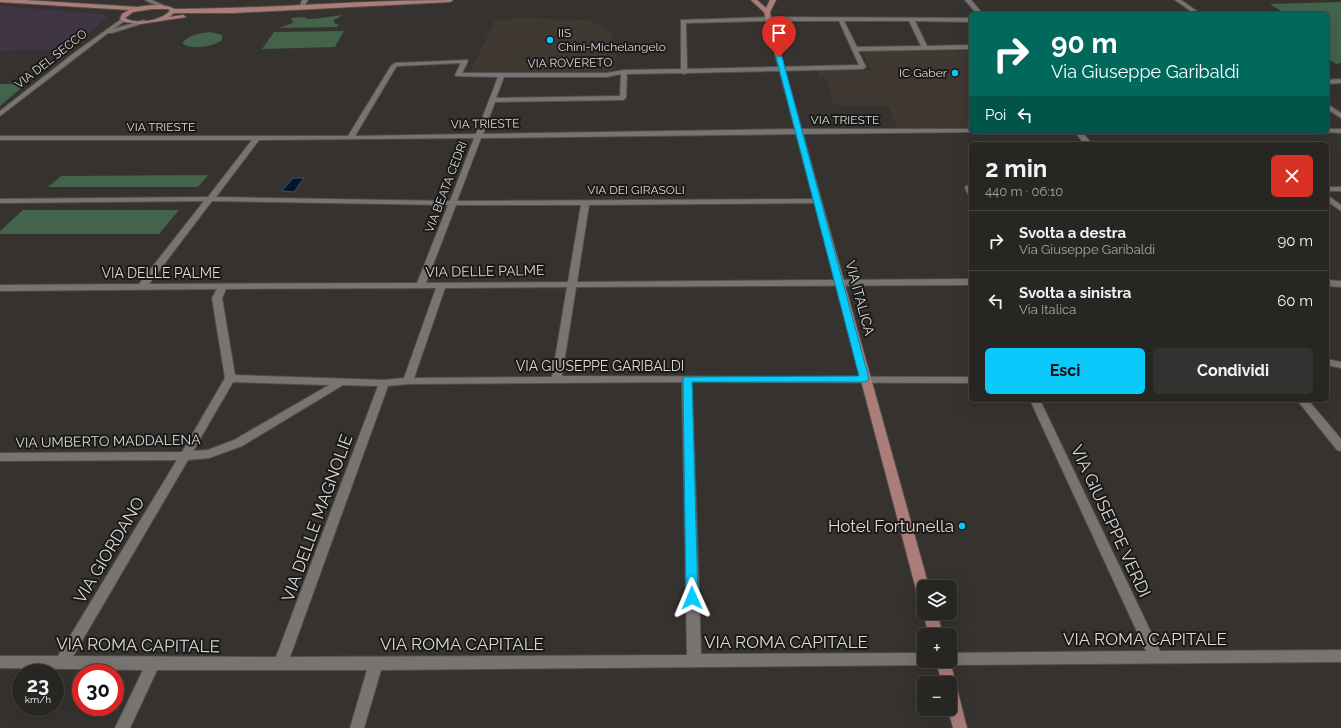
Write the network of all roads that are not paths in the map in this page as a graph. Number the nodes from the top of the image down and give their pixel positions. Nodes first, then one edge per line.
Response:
1 (0, 0) edge
2 (147, 0) edge
3 (305, 0) edge
4 (450, 0) edge
5 (754, 0) edge
6 (773, 0) edge
7 (968, 0) edge
8 (1178, 0) edge
9 (388, 3) junction
10 (92, 7) junction
11 (164, 7) junction
12 (301, 7) junction
13 (145, 8) junction
14 (138, 9) junction
15 (173, 11) junction
16 (978, 12) edge
17 (1195, 12) edge
18 (768, 15) junction
19 (122, 18) junction
20 (157, 20) junction
21 (841, 20) junction
22 (912, 20) junction
23 (969, 20) edge
24 (144, 22) junction
25 (97, 37) junction
26 (969, 47) edge
27 (925, 48) junction
28 (855, 49) junction
29 (783, 70) junction
30 (624, 72) junction
31 (684, 72) junction
32 (502, 75) junction
33 (1341, 81) edge
34 (1329, 82) edge
35 (492, 100) junction
36 (1329, 107) edge
37 (0, 114) edge
38 (1341, 116) edge
39 (798, 131) junction
40 (969, 131) edge
41 (1329, 131) edge
42 (1341, 131) edge
43 (1080, 134) edge
44 (480, 135) junction
45 (258, 137) junction
46 (0, 138) edge
47 (350, 138) junction
48 (1086, 142) edge
49 (1329, 189) edge
50 (1341, 189) edge
51 (210, 199) junction
52 (1329, 199) edge
53 (0, 200) edge
54 (818, 201) junction
55 (454, 203) junction
56 (585, 203) junction
57 (1341, 209) edge
58 (969, 282) edge
59 (572, 284) junction
60 (839, 284) junction
61 (1329, 284) edge
62 (1341, 284) edge
63 (442, 285) junction
64 (421, 286) junction
65 (142, 287) junction
66 (223, 287) junction
67 (0, 288) edge
68 (1329, 362) edge
69 (1341, 365) edge
70 (230, 378) junction
71 (687, 379) junction
72 (865, 379) junction
73 (556, 380) junction
74 (969, 380) edge
75 (408, 381) junction
76 (341, 382) junction
77 (384, 383) junction
78 (1036, 402) edge
79 (1304, 402) edge
80 (1341, 447) edge
81 (185, 456) junction
82 (0, 458) edge
83 (920, 580) edge
84 (1341, 656) edge
85 (1156, 658) junction
86 (917, 659) edge
87 (957, 659) edge
88 (694, 661) junction
89 (0, 662) edge
90 (62, 662) junction
91 (376, 662) junction
92 (153, 664) junction
93 (281, 664) junction
94 (957, 716) edge
95 (122, 728) edge
96 (358, 728) edge
97 (960, 728) edge

1 - 10 main road
2 - 11 street
2 - 13 street
3 - 12 street
4 - 9 main road
5 - 18 main road
6 - 18 main road
7 - 16 street
8 - 17 street
9 - 12 main road
9 - 20 main road
10 - 14 main road
10 - 19 main road
11 - 13 main road
11 - 15 main road
12 - 15 main road
13 - 14 main road
14 - 19 main road
15 - 20 main road
18 - 21 street
18 - 29 main road, VIA ITALICA
18 - 31 street
19 - 24 main road
19 - 25 street, VIA DEL SECCO
20 - 24 main road
21 - 22 street
21 - 28 street
22 - 23 street
22 - 27 street
24 - 25 street, VIA DEL SECCO
25 - 37 street, VIA DEL SECCO
26 - 27 street
27 - 28 street
28 - 29 street, VIA ROVERETO
29 - 31 street, VIA ROVERETO
29 - 39 main road, VIA ITALICA
30 - 31 street, VIA ROVERETO
30 - 32 street, VIA ROVERETO
30 - 35 street
32 - 35 street, VIA BEATA CEDRI
32 - 47 street, VIA ROVERETO
33 - 34 street
35 - 44 street, VIA BEATA CEDRI
36 - 38 street
39 - 40 street, VIA TRIESTE
39 - 44 street, VIA TRIESTE
39 - 54 main road, VIA ITALICA
41 - 42 street
43 - 48 street
44 - 47 street, VIA TRIESTE
44 - 55 street, VIA BEATA CEDRI
45 - 46 street, VIA TRIESTE
45 - 47 street, VIA TRIESTE
45 - 51 street
49 - 50 street
51 - 53 street, VIA DEI GIRASOLI
51 - 55 street, VIA DEI GIRASOLI
51 - 65 street
52 - 57 street
54 - 56 street, VIA DEI GIRASOLI
54 - 60 main road, VIA ITALICA
55 - 56 street, VIA DEI GIRASOLI
55 - 64 street, VIA BEATA CEDRI
56 - 59 street
58 - 60 street, VIA DELLE PALME
59 - 60 street, VIA DELLE PALME
59 - 63 street, VIA DELLE PALME
59 - 73 street
60 - 72 main road, VIA ITALICA
61 - 62 street
63 - 64 street, VIA DELLE PALME
63 - 75 street
64 - 66 street, VIA DELLE PALME
65 - 66 street, VIA DELLE PALME
65 - 67 street, VIA DELLE PALME
66 - 70 street
68 - 69 street
70 - 76 street, VIA GIUSEPPE GARIBALDI
70 - 81 street, VIA GIORDANO
71 - 72 street, VIA GIUSEPPE GARIBALDI
71 - 73 street, VIA GIUSEPPE GARIBALDI
71 - 88 street
72 - 74 street, VIA GIUSEPPE GARIBALDI
72 - 83 main road, VIA ITALICA
73 - 75 street, VIA GIUSEPPE GARIBALDI
75 - 77 street, VIA GIUSEPPE GARIBALDI
76 - 77 street, VIA GIUSEPPE GARIBALDI
76 - 81 street, VIA UMBERTO MADDALENA
77 - 93 street, VIA DELLE MAGNOLIE
78 - 85 street, VIA GIUSEPPE VERDI
79 - 80 street
81 - 82 street, VIA UMBERTO MADDALENA
81 - 90 street, VIA GIORDANO
84 - 85 street, VIA ROMA CAPITALE
85 - 87 street, VIA ROMA CAPITALE
86 - 88 street, VIA ROMA CAPITALE
88 - 91 street, VIA ROMA CAPITALE
89 - 90 street, VIA ROMA CAPITALE
90 - 92 street, VIA ROMA CAPITALE
91 - 93 street, VIA ROMA CAPITALE
91 - 96 street
92 - 93 street, VIA ROMA CAPITALE
92 - 95 street
94 - 97 main road

